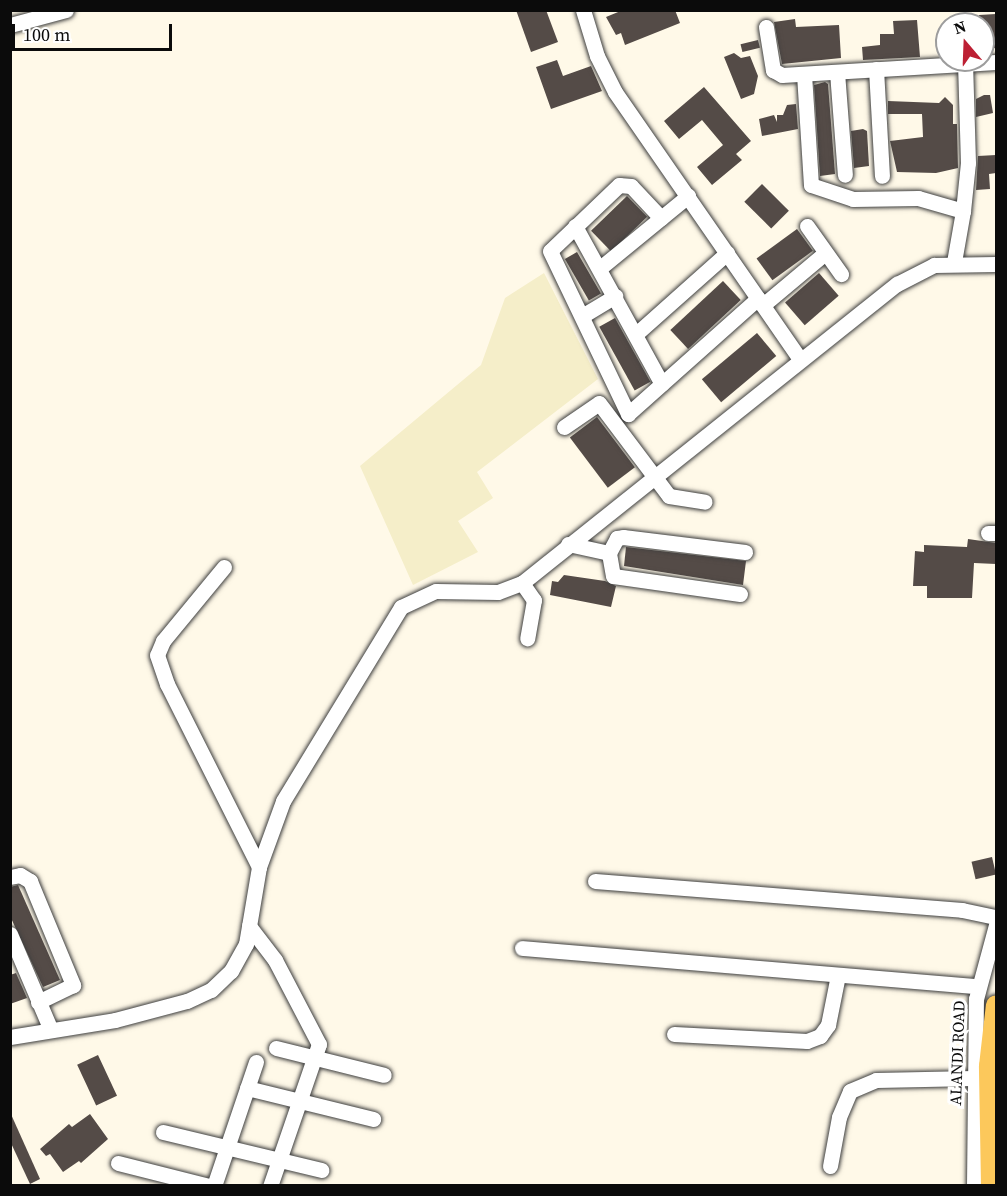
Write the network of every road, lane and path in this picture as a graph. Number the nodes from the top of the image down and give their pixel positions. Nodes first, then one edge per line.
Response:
1 (66, 10) edge
2 (583, 10) edge
3 (10, 25) edge
4 (766, 27) dead end
5 (935, 65) edge
6 (876, 69) junction
7 (837, 72) junction
8 (965, 72) edge
9 (804, 74) junction
10 (844, 175) dead end
11 (882, 176) dead end
12 (688, 196) junction
13 (963, 211) junction
14 (661, 218) junction
15 (575, 226) junction
16 (807, 226) dead end
17 (727, 253) junction
18 (825, 253) junction
19 (954, 262) junction
20 (996, 264) edge
21 (600, 268) junction
22 (841, 274) dead end
23 (615, 296) junction
24 (761, 302) junction
25 (582, 316) junction
26 (636, 334) junction
27 (800, 360) junction
28 (662, 384) junction
29 (564, 427) dead end
30 (653, 475) junction
31 (705, 502) dead end
32 (568, 544) junction
33 (745, 552) dead end
34 (609, 553) junction
35 (224, 567) dead end
36 (522, 582) junction
37 (740, 594) dead end
38 (527, 638) dead end
39 (259, 867) junction
40 (10, 878) edge
41 (595, 881) dead end
42 (996, 917) edge
43 (996, 925) edge
44 (249, 926) junction
45 (10, 934) edge
46 (522, 948) dead end
47 (838, 975) junction
48 (978, 986) junction
49 (38, 1002) junction
50 (996, 1005) edge
51 (50, 1028) junction
52 (674, 1034) dead end
53 (10, 1037) edge
54 (276, 1048) dead end
55 (315, 1058) junction
56 (256, 1062) dead end
57 (384, 1075) dead end
58 (973, 1078) junction
59 (247, 1088) junction
60 (300, 1101) junction
61 (373, 1119) dead end
62 (163, 1132) dead end
63 (226, 1148) junction
64 (279, 1161) junction
65 (118, 1163) dead end
66 (830, 1166) dead end
67 (321, 1170) dead end
68 (209, 1185) edge
69 (214, 1185) edge
70 (270, 1185) edge
71 (974, 1185) edge
72 (991, 1185) edge

1 - 3 street
2 - 12 street
4 - 9 street
5 - 6 street
6 - 7 street
6 - 11 street
7 - 9 street
7 - 10 street
8 - 13 street
9 - 13 street
12 - 14 street
12 - 17 street
13 - 19 street
14 - 15 street
14 - 21 street
15 - 21 street
15 - 25 street
16 - 18 street
17 - 24 street
17 - 26 street
18 - 22 street
18 - 24 street
19 - 20 street
19 - 27 street
21 - 23 street
23 - 25 street
23 - 26 street
24 - 27 street
24 - 28 street
25 - 28 street
26 - 28 street
27 - 30 street
29 - 30 street
30 - 31 street
30 - 32 street
32 - 34 street
32 - 36 street
33 - 34 street
34 - 37 street
35 - 39 street
36 - 38 street
36 - 39 street
39 - 44 street
40 - 49 street
41 - 42 street
43 - 48 street, ALANDI ROAD
44 - 51 street
44 - 55 street
45 - 49 street
46 - 47 street
47 - 48 street
47 - 52 street
48 - 58 street, ALANDI ROAD
49 - 51 street
50 - 72 main road
51 - 53 street
54 - 55 street
55 - 57 street
55 - 60 street
56 - 59 street
58 - 66 street
58 - 71 street, ALANDI ROAD
59 - 60 street
59 - 63 street
60 - 61 street
60 - 64 street
62 - 63 street
63 - 64 street
63 - 69 street
64 - 67 street
64 - 70 street
65 - 68 street

